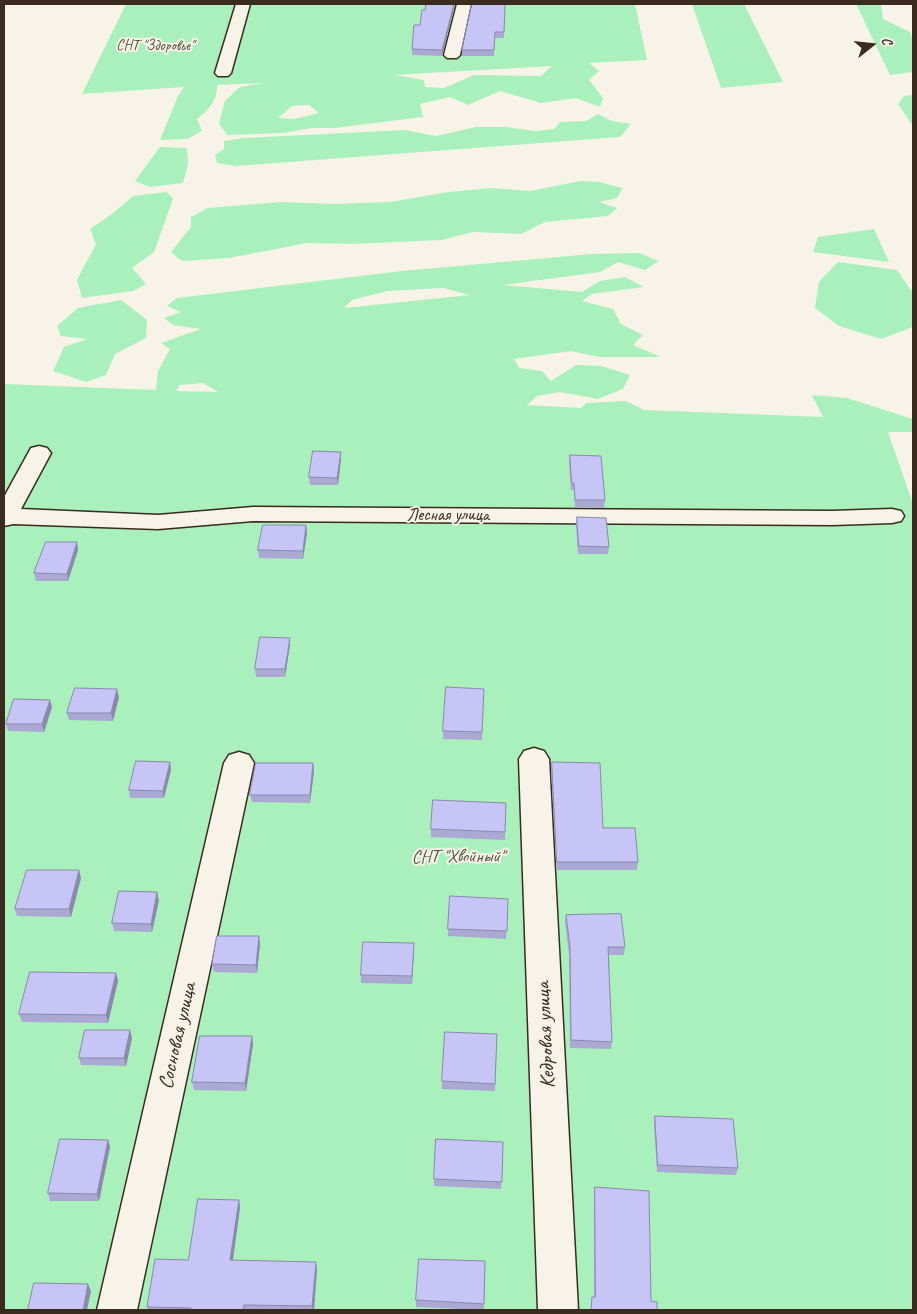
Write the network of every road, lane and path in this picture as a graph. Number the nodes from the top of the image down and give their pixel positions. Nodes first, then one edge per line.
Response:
1 (243, 4) edge
2 (464, 4) edge
3 (452, 55) dead end
4 (223, 73) dead end
5 (39, 453) dead end
6 (892, 516) dead end
7 (4, 517) edge
8 (534, 759) dead end
9 (239, 763) dead end
10 (117, 1310) edge
11 (558, 1310) edge

1 - 4 street
2 - 3 street
5 - 7 street
6 - 7 street, Лесная улица
8 - 11 street, Кедровая улица
9 - 10 street, Сосновая улица

